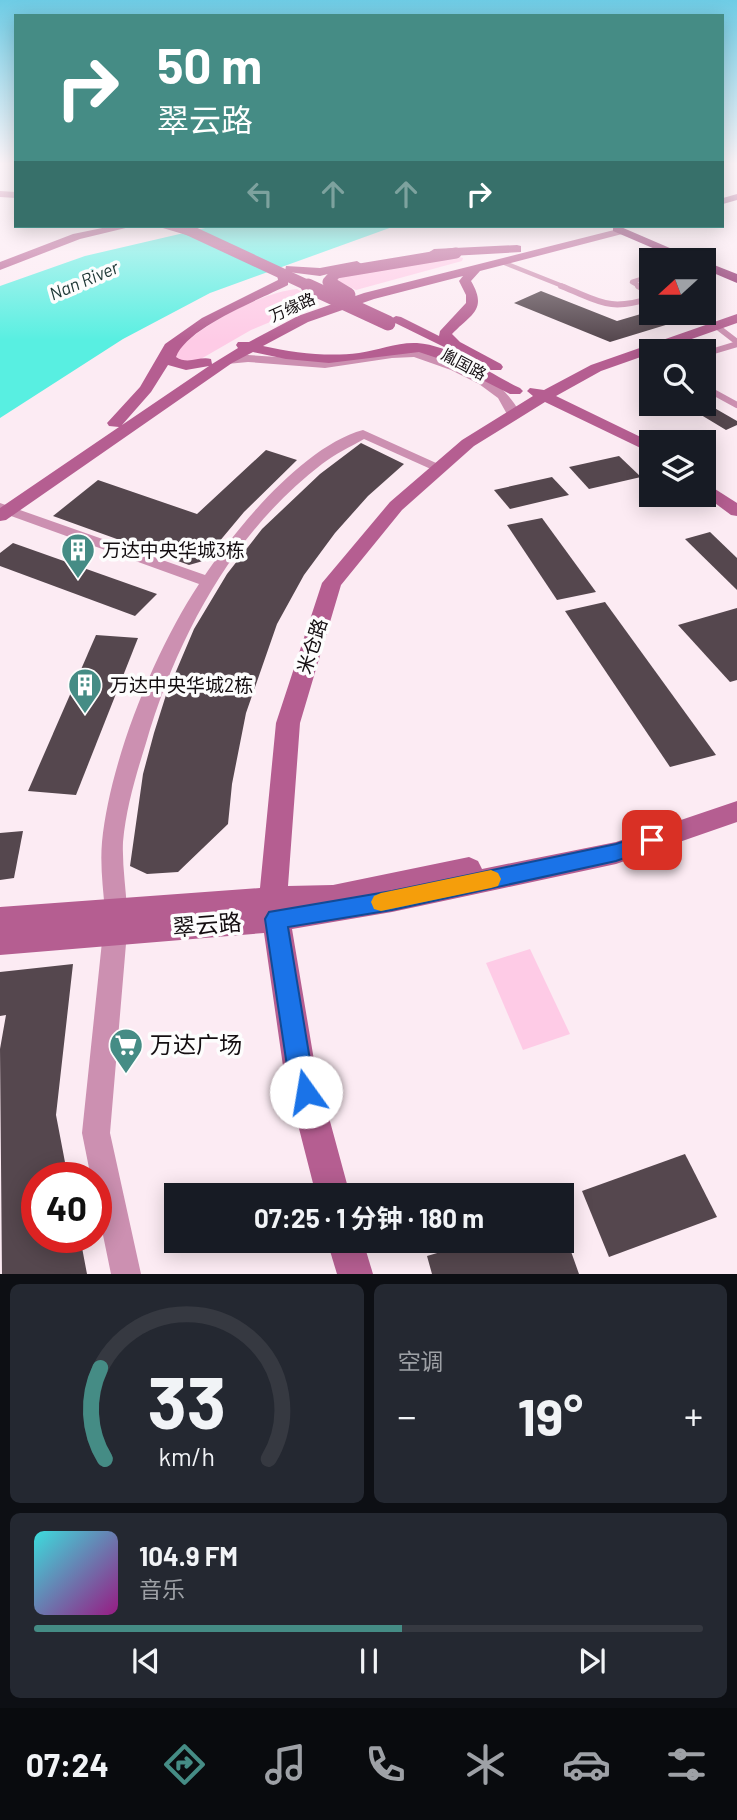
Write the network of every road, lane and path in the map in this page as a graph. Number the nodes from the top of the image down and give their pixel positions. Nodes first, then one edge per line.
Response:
1 (82, 228) edge
2 (107, 228) edge
3 (202, 229) edge
4 (617, 230) edge
5 (76, 231) edge
6 (549, 245) junction
7 (651, 248) edge
8 (662, 248) edge
9 (455, 252) junction
10 (0, 255) edge
11 (502, 262) junction
12 (0, 266) edge
13 (471, 268) junction
14 (716, 270) edge
15 (287, 272) junction
16 (716, 277) edge
17 (737, 279) edge
18 (414, 285) junction
19 (737, 286) edge
20 (317, 290) junction
21 (639, 300) edge
22 (737, 318) edge
23 (208, 322) junction
24 (392, 322) junction
25 (716, 325) edge
26 (712, 326) edge
27 (716, 326) edge
28 (674, 339) edge
29 (247, 343) junction
30 (737, 343) edge
31 (716, 350) edge
32 (639, 352) edge
33 (227, 360) junction
34 (206, 362) junction
35 (517, 385) junction
36 (716, 394) edge
37 (542, 397) junction
38 (737, 405) edge
39 (513, 413) junction
40 (103, 435) junction
41 (639, 443) edge
42 (438, 467) junction
43 (716, 496) edge
44 (3, 510) edge
45 (737, 511) edge
46 (209, 582) junction
47 (737, 796) edge
48 (737, 811) edge
49 (274, 909) junction
50 (0, 920) edge
51 (116, 922) junction
52 (0, 942) edge
53 (330, 1183) edge
54 (349, 1253) edge
55 (126, 1274) edge
56 (355, 1274) edge

1 - 10 street
2 - 5 street
3 - 15 street, bridge
4 - 6 street, 万缘路
4 - 7 highway
4 - 8 highway
4 - 11 street, 万缘路
5 - 10 street
5 - 12 street
6 - 9 street
6 - 13 street, 万缘路
9 - 13 street
9 - 15 street, bridge
9 - 24 street, bridge
11 - 13 street, 万缘路
11 - 21 lane
13 - 18 street, 万缘路
13 - 29 street, 万缘路
13 - 35 street
14 - 17 highway
15 - 20 street, bridge
15 - 23 street
15 - 24 street, bridge
16 - 19 highway
18 - 24 street
18 - 29 street, 万缘路
20 - 23 street
20 - 24 street, bridge
22 - 25 street, 米仓路
23 - 34 street
23 - 40 street
24 - 29 street
24 - 35 street, 胤国路
26 - 28 street, 米仓路
27 - 30 lane
29 - 33 street, 万缘路
29 - 34 street, 万缘路
29 - 35 street
30 - 31 lane
32 - 37 street, 米仓路
33 - 39 street
33 - 44 street, 万缘路
34 - 40 street, 万缘路
35 - 37 street, 胤国路
36 - 38 lane
37 - 39 street, 米仓路
37 - 41 street, 胤国路
39 - 42 street, 米仓路
40 - 44 street, 万缘路
42 - 46 street
42 - 49 street, 米仓路
43 - 45 street
44 - 46 street
46 - 51 street
47 - 49 street, 翠云路
48 - 49 street, 翠云路
49 - 51 street, 翠云路
49 - 53 street, 米仓路
50 - 51 street, 翠云路
51 - 52 street, 翠云路
51 - 55 street
54 - 56 street

